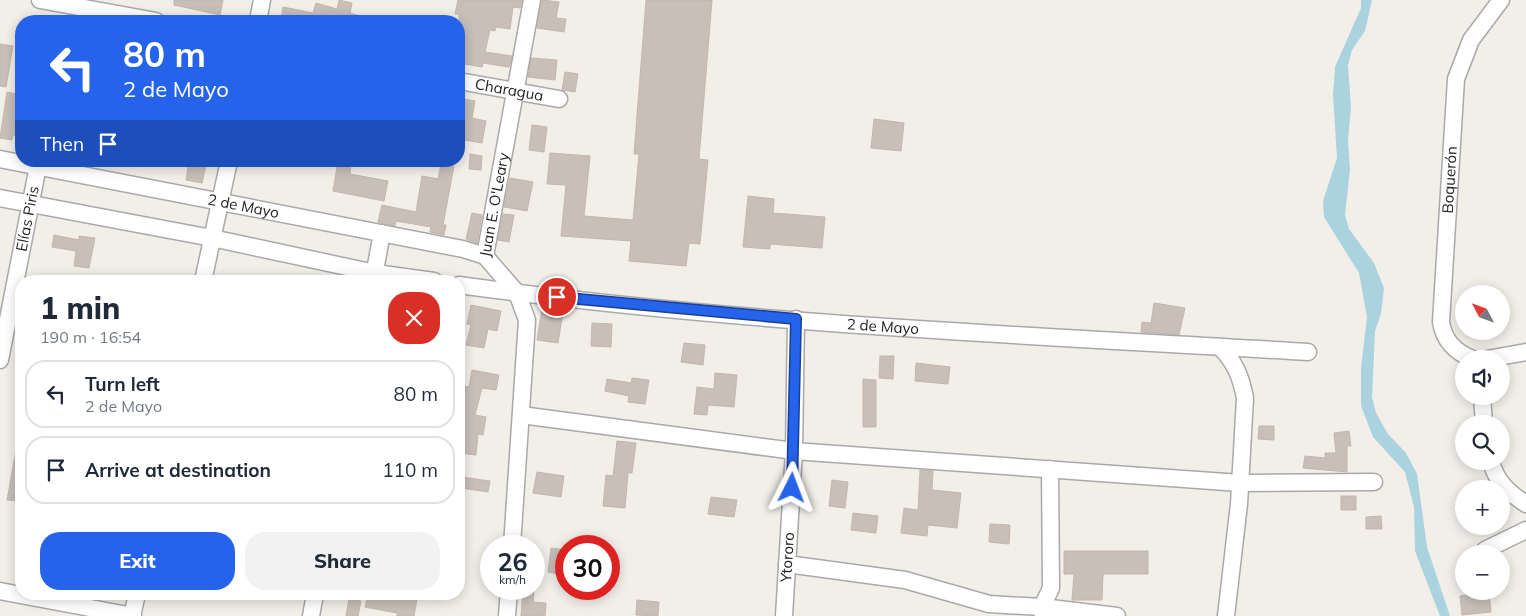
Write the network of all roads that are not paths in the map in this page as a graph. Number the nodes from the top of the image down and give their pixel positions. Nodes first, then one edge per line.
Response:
1 (40, 0) edge
2 (262, 0) edge
3 (532, 0) edge
4 (1501, 0) edge
5 (123, 15) edge
6 (259, 15) edge
7 (465, 82) edge
8 (515, 92) junction
9 (559, 99) dead end
10 (0, 159) edge
11 (15, 162) edge
12 (38, 167) edge
13 (43, 167) edge
14 (228, 167) edge
15 (0, 198) edge
16 (220, 202) junction
17 (31, 204) junction
18 (382, 233) junction
19 (212, 238) junction
20 (485, 256) junction
21 (17, 275) edge
22 (204, 275) edge
23 (366, 275) edge
24 (374, 275) edge
25 (15, 285) edge
26 (465, 286) edge
27 (517, 293) junction
28 (796, 319) junction
29 (1220, 347) junction
30 (1456, 350) edge
31 (1308, 352) dead end
32 (1526, 352) edge
33 (1510, 355) edge
34 (0, 360) edge
35 (521, 415) junction
36 (794, 451) junction
37 (1050, 469) junction
38 (1494, 470) edge
39 (1374, 482) dead end
40 (1240, 483) junction
41 (1526, 504) edge
42 (1526, 530) edge
43 (513, 535) edge
44 (1495, 545) edge
45 (787, 564) junction
46 (0, 591) edge
47 (15, 594) edge
48 (48, 600) edge
49 (136, 600) edge
50 (314, 600) edge
51 (508, 600) edge
52 (1043, 611) edge
53 (132, 616) edge
54 (311, 616) edge
55 (507, 616) edge
56 (784, 616) edge
57 (1117, 616) edge
58 (1226, 616) edge

1 - 5 street
2 - 6 street
3 - 8 street, Juan E. O'Leary
4 - 30 street, Boquerón
7 - 8 street, Charagua
8 - 9 street, Charagua
8 - 20 street, Juan E. O'Leary
10 - 11 street, 2 de Mayo
12 - 17 street, Elías Piris
13 - 16 street, 2 de Mayo
14 - 16 street
15 - 17 street
16 - 18 street, 2 de Mayo
16 - 19 street
17 - 19 street
17 - 21 street, Elías Piris
18 - 20 street, 2 de Mayo
18 - 24 street
19 - 22 street
19 - 23 street
20 - 27 street, Juan E. O'Leary
25 - 34 street, Elías Piris
26 - 27 street, 2 de Mayo
27 - 28 street, 2 de Mayo
27 - 35 street, Juan E. O'Leary
28 - 29 street, 2 de Mayo
28 - 36 street, Ytororo
29 - 31 street, 2 de Mayo
29 - 40 street
32 - 33 street
35 - 36 street
35 - 43 street, Juan E. O'Leary
36 - 37 street
36 - 45 street, Ytororo
37 - 40 street
37 - 52 street
38 - 41 street
39 - 40 street
40 - 58 street
42 - 44 street
45 - 52 street
45 - 56 street, Ytororo
46 - 47 street
48 - 53 street
49 - 53 street
50 - 54 street
51 - 55 street
52 - 57 street

